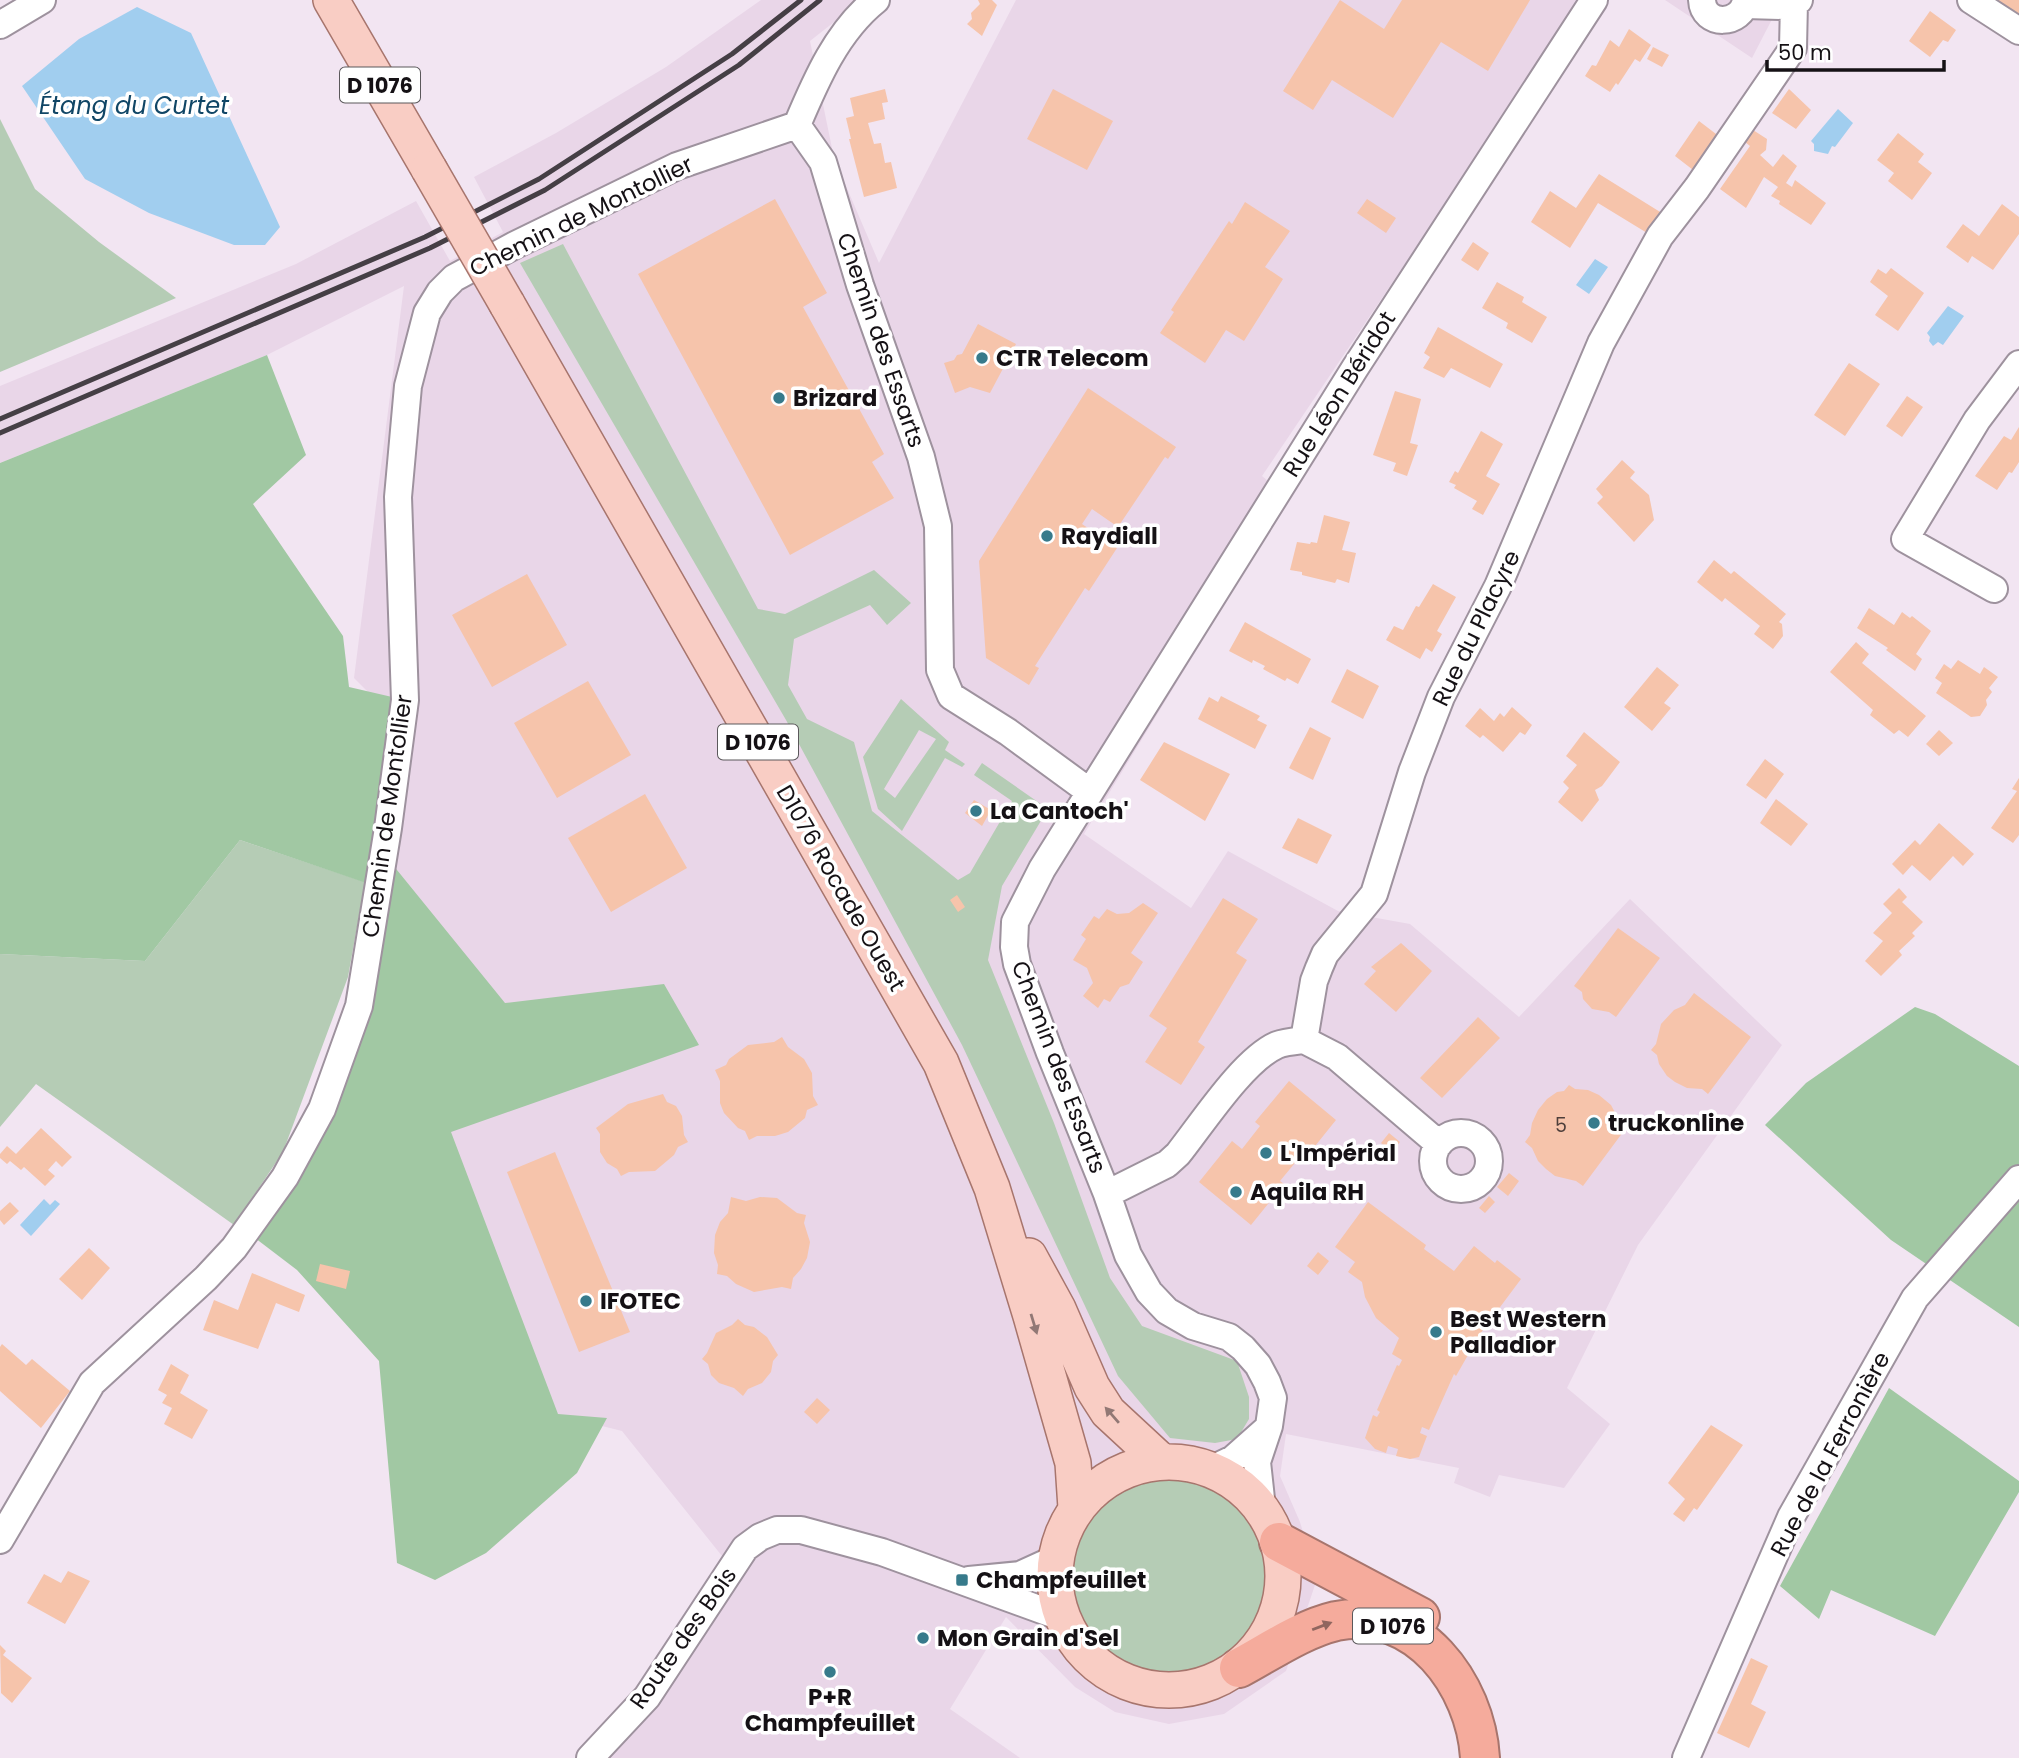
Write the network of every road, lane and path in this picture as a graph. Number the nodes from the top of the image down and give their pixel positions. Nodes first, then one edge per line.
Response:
1 (42, 0) edge
2 (331, 0) edge
3 (876, 0) edge
4 (1594, 0) edge
5 (1702, 0) edge
6 (1971, 0) edge
7 (1797, 1) edge
8 (1746, 3) edge
9 (0, 24) edge
10 (2019, 31) edge
11 (797, 125) junction
12 (2019, 363) edge
13 (1994, 589) dead end
14 (1090, 792) junction
15 (1304, 1040) junction
16 (1439, 1144) dead end
17 (2019, 1179) edge
18 (992, 1188) junction
19 (1107, 1194) junction
20 (1269, 1426) junction
21 (1162, 1462) junction
22 (1212, 1469) junction
23 (1076, 1508) junction
24 (1262, 1508) junction
25 (0, 1541) edge
26 (1279, 1542) junction
27 (1055, 1559) junction
28 (962, 1580) junction
29 (1061, 1617) junction
30 (1239, 1668) junction
31 (590, 1758) edge
32 (1480, 1758) edge
33 (1504, 1758) edge
34 (1686, 1758) edge

1 - 9 street
2 - 18 main road, D1076 Rocade Ouest / D 1076, bridge
3 - 11 street
4 - 14 street, Rue Léon Béridot
5 - 8 street
6 - 10 street
7 - 8 street
7 - 15 street, Rue du Placyre
11 - 14 street, Chemin des Essarts
11 - 25 street, Chemin de Montollier
12 - 13 street
14 - 19 street, Chemin des Essarts
15 - 16 street
15 - 19 street
17 - 34 street, Rue de la Ferronière
21 -> 18 main road, D 1076
18 -> 23 main road, D 1076
19 - 20 street, Chemin des Essarts
20 - 22 street
20 - 24 street, Chemin des Essarts
21 - 22 main road
21 - 23 main road
22 - 24 main road
23 - 27 main road
24 - 26 main road
26 - 30 main road
26 - 33 highway, D 1076
27 - 28 street
27 - 29 main road
28 - 29 street
28 - 31 street, Route des Bois
29 - 30 main road
30 -> 32 highway, D 1076

